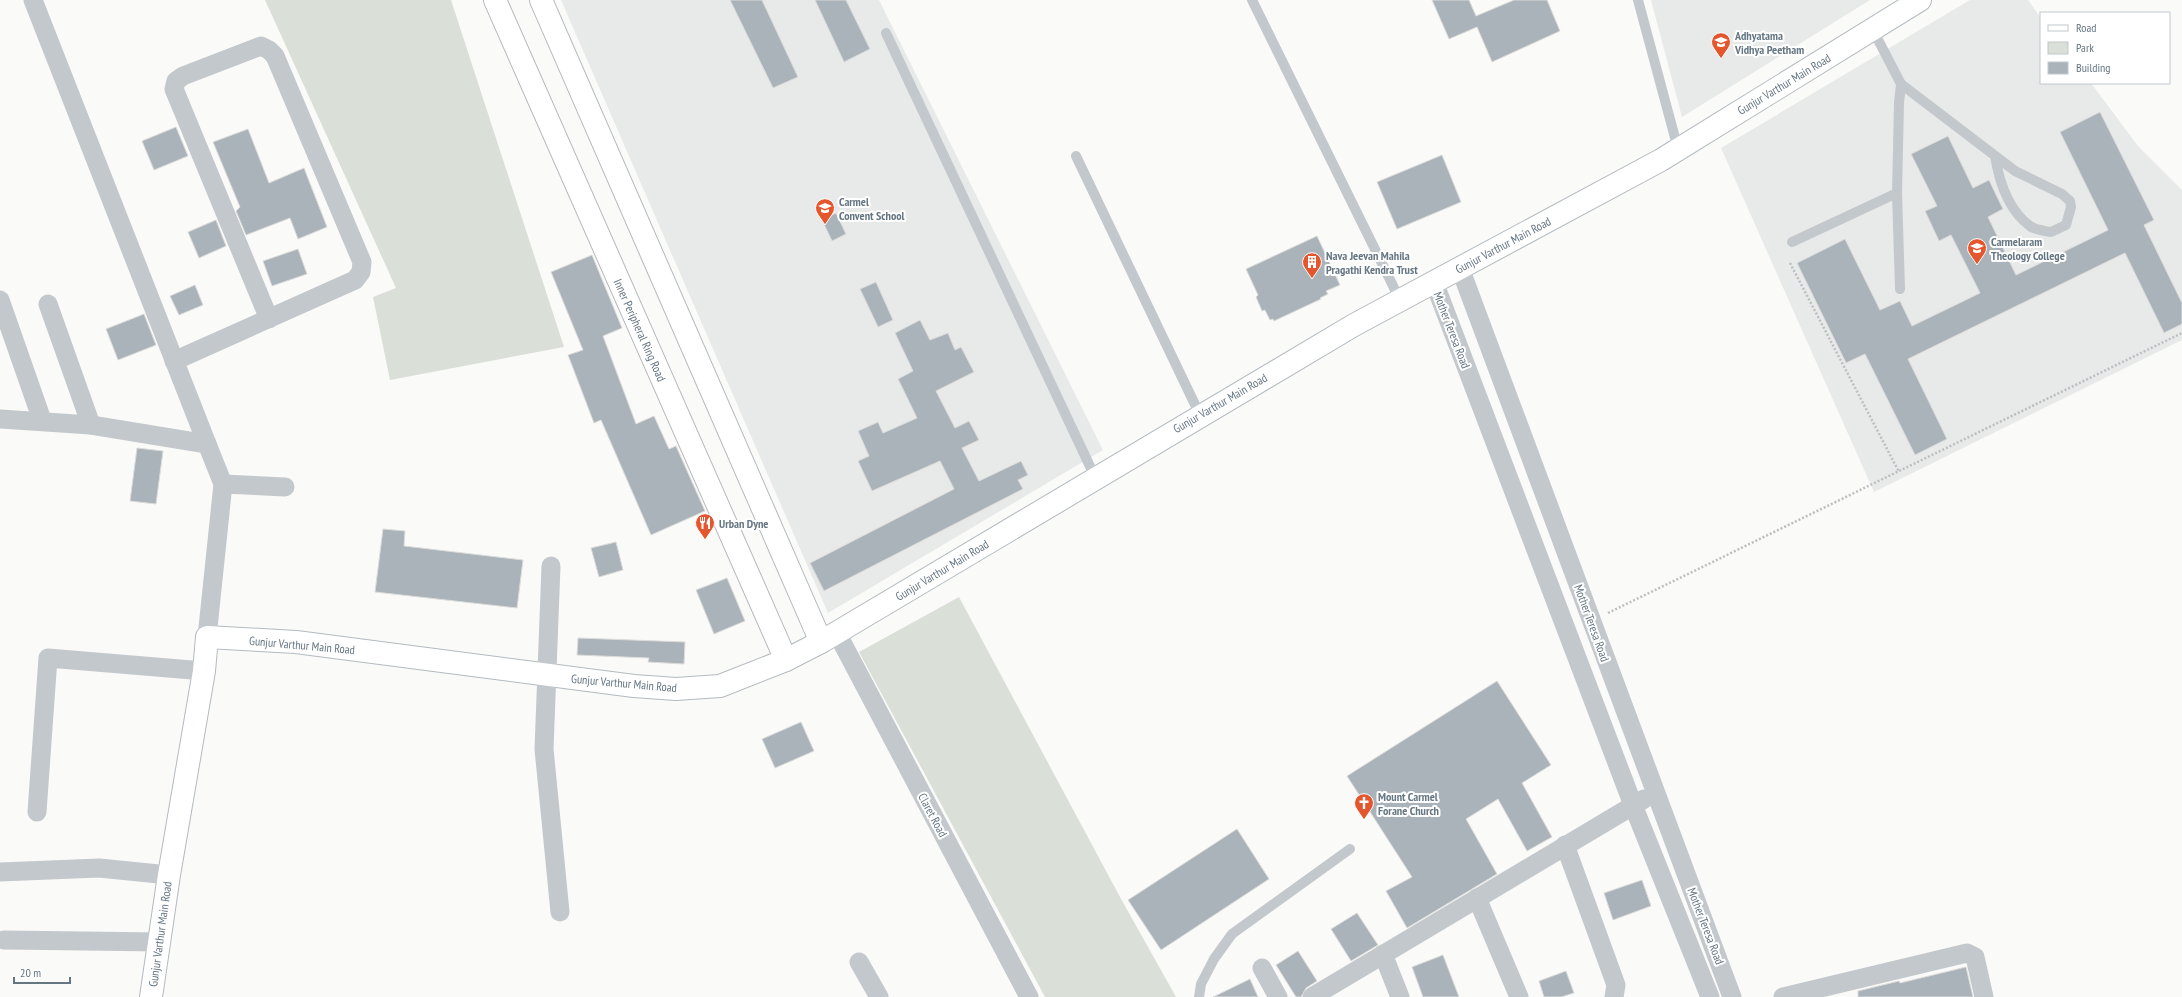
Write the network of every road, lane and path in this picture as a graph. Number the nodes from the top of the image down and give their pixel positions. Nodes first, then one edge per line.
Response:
1 (33, 0) edge
2 (495, 0) edge
3 (541, 0) edge
4 (1252, 0) edge
5 (1638, 0) edge
6 (1920, 0) edge
7 (1873, 30) junction
8 (886, 33) dead end
9 (1902, 84) junction
10 (1678, 149) junction
11 (1076, 156) dead end
12 (1995, 156) junction
13 (1897, 193) junction
14 (1792, 242) dead end
15 (1790, 263) dead end
16 (1460, 268) junction
17 (1434, 282) junction
18 (1900, 289) dead end
19 (0, 300) edge
20 (1400, 300) junction
21 (48, 304) dead end
22 (269, 318) junction
23 (2182, 333) edge
24 (174, 361) junction
25 (1200, 415) junction
26 (0, 419) edge
27 (42, 420) junction
28 (91, 425) junction
29 (207, 444) junction
30 (1899, 472) junction
31 (1095, 477) junction
32 (223, 484) junction
33 (285, 487) dead end
34 (551, 566) dead end
35 (1591, 621) junction
36 (207, 637) junction
37 (829, 638) junction
38 (786, 660) junction
39 (204, 671) junction
40 (547, 675) junction
41 (1655, 793) junction
42 (1633, 805) junction
43 (37, 812) dead end
44 (1565, 845) junction
45 (1350, 849) dead end
46 (0, 872) edge
47 (169, 875) junction
48 (1477, 898) junction
49 (560, 912) dead end
50 (4, 940) dead end
51 (161, 942) junction
52 (1383, 954) junction
53 (859, 962) dead end
54 (1262, 968) dead end
55 (1708, 990) edge
56 (151, 997) edge
57 (878, 997) edge
58 (1029, 997) edge
59 (1199, 997) edge
60 (1278, 997) edge
61 (1312, 997) edge
62 (1400, 997) edge
63 (1519, 997) edge
64 (1614, 997) edge
65 (1732, 997) edge
66 (1782, 997) edge
67 (1984, 997) edge

1 - 24 street
2 - 38 main road, Inner Peripheral Ring Road
3 - 37 main road
4 - 20 lane
5 - 10 lane
6 - 7 main road, Gunjur Varthur Main Road
7 - 9 lane
7 - 10 main road, Gunjur Varthur Main Road
8 - 31 lane
9 - 12 lane
9 - 13 lane
10 - 16 main road, Gunjur Varthur Main Road
11 - 25 lane
12 - 12 lane
13 - 14 lane
13 - 18 lane
15 - 30 path
16 - 17 main road, Gunjur Varthur Main Road
16 - 35 street, Mother Teresa Road
17 - 20 main road, Gunjur Varthur Main Road
17 - 42 street, Mother Teresa Road
19 - 27 street
20 - 25 main road, Gunjur Varthur Main Road
21 - 28 street
22 - 22 street
22 - 24 street
23 - 30 path
24 - 29 street
25 - 31 main road, Gunjur Varthur Main Road
26 - 27 street
27 - 28 street
28 - 29 street
29 - 32 street
30 - 35 path
31 - 37 main road, Gunjur Varthur Main Road
32 - 33 street
32 - 36 street
34 - 40 street
35 - 41 street, Mother Teresa Road
36 - 39 main road, Gunjur Varthur Main Road
36 - 40 main road, Gunjur Varthur Main Road
37 - 38 main road, Gunjur Varthur Main Road
37 - 58 street, Claret Road
38 - 40 main road, Gunjur Varthur Main Road
39 - 43 street
39 - 47 main road, Gunjur Varthur Main Road
40 - 49 street
41 - 42 street
41 - 65 street, Mother Teresa Road
42 - 44 street
42 - 55 street, Mother Teresa Road
44 - 48 street
44 - 64 street
45 - 59 lane
46 - 47 street
47 - 51 main road, Gunjur Varthur Main Road
48 - 52 street
48 - 63 street
50 - 51 street
51 - 56 main road, Gunjur Varthur Main Road
52 - 61 street
52 - 62 street
53 - 57 street
54 - 60 street
66 - 67 street

